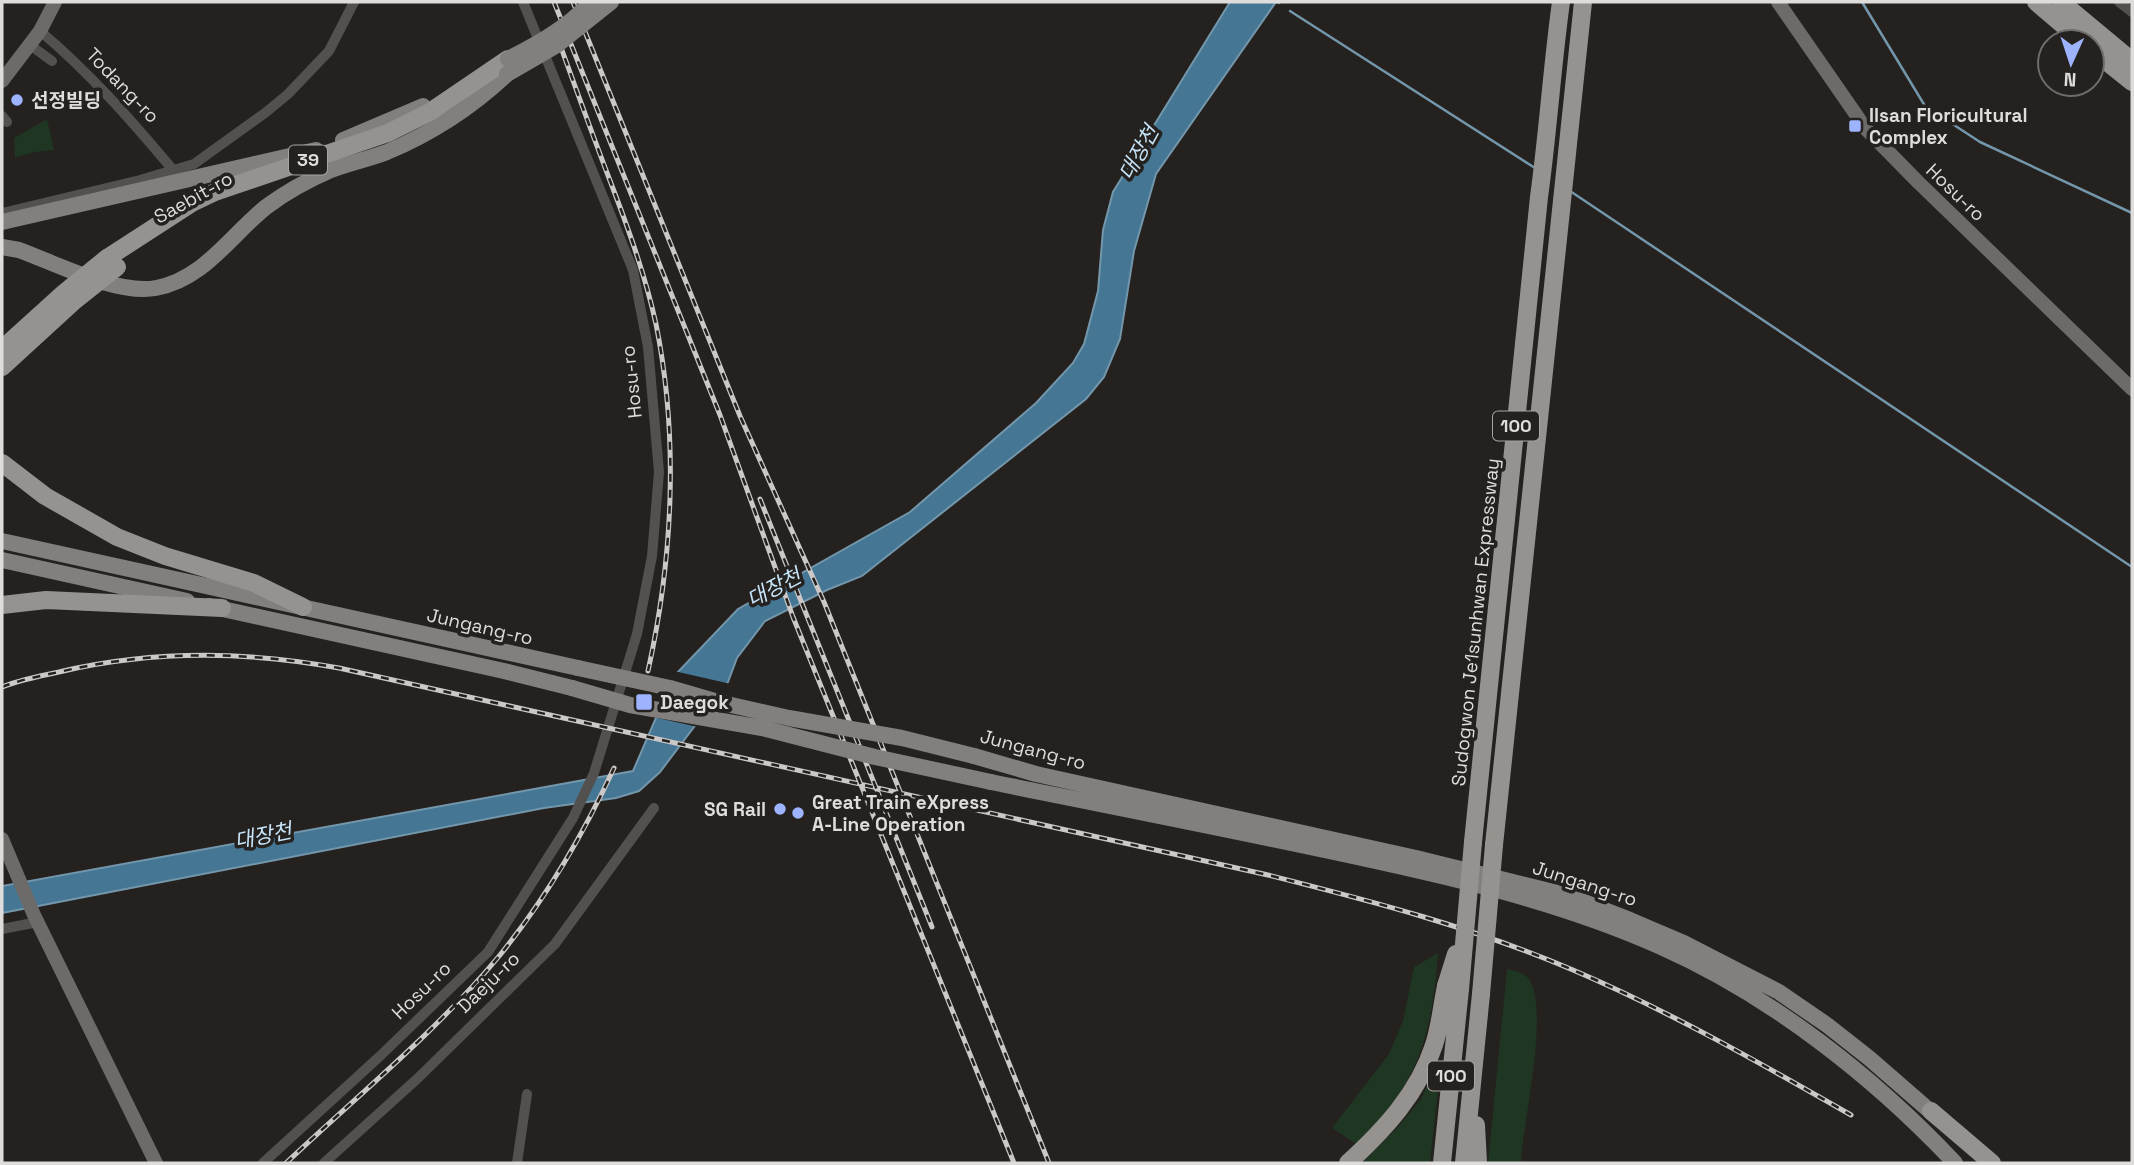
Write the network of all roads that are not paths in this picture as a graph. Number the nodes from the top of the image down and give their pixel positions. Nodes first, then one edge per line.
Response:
1 (55, 2) edge
2 (354, 2) edge
3 (523, 2) edge
4 (579, 2) edge
5 (591, 2) edge
6 (601, 2) edge
7 (611, 2) edge
8 (1561, 2) edge
9 (1583, 2) edge
10 (1778, 2) edge
11 (2036, 2) edge
12 (2062, 2) edge
13 (2119, 2) edge
14 (2132, 12) edge
15 (2067, 28) edge
16 (40, 31) junction
17 (30, 45) junction
18 (52, 61) dead end
19 (2106, 61) edge
20 (2132, 61) edge
21 (507, 67) junction
22 (2, 81) edge
23 (2132, 82) edge
24 (173, 170) junction
25 (2, 213) edge
26 (2, 222) edge
27 (2, 247) edge
28 (112, 263) junction
29 (2, 349) edge
30 (2, 367) edge
31 (2132, 389) edge
32 (2, 463) edge
33 (2, 541) edge
34 (2, 560) edge
35 (3, 605) edge
36 (303, 607) junction
37 (222, 608) junction
38 (654, 808) dead end
39 (2, 839) edge
40 (36, 918) junction
41 (2, 929) edge
42 (1453, 988) junction
43 (1472, 1078) junction
44 (527, 1094) dead end
45 (1931, 1111) junction
46 (156, 1163) edge
47 (262, 1163) edge
48 (324, 1163) edge
49 (517, 1163) edge
50 (1348, 1163) edge
51 (1442, 1163) edge
52 (1464, 1163) edge
53 (1478, 1163) edge
54 (1955, 1163) edge
55 (1980, 1163) edge
56 (1992, 1163) edge

1 - 16 main road
2 - 24 street
3 - 47 street, Hosu-ro
4 - 21 main road, bridge
5 - 21 main road, 39, bridge
6 - 21 main road, 39, bridge
7 - 21 main road, bridge
8 - 42 highway, Sudogwon Je1sunhwan Expressway / 100, bridge
9 - 43 highway, 100, bridge
10 - 31 main road, Hosu-ro
11 - 15 highway
12 - 20 highway
13 - 14 street
16 - 17 main road
16 - 24 street, Todang-ro
17 - 18 street
17 - 22 main road
19 - 23 highway
21 - 26 main road
21 - 27 main road
21 - 28 highway, Saebit-ro / 39
24 - 25 street
28 - 29 highway, Saebit-ro / 39, bridge
28 - 30 highway, Saebit-ro / 39, bridge
32 - 36 highway
33 - 36 main road, Jungang-ro
34 - 37 main road, Jungang-ro
35 - 37 highway
36 - 45 main road, Jungang-ro, bridge
37 - 54 main road, Jungang-ro, bridge
38 - 48 street, Daeju-ro
39 - 40 main road
40 - 41 street
40 - 46 main road
42 - 50 highway
42 - 51 highway, Sudogwon Je1sunhwan Expressway / 100
43 - 52 highway, 100
43 - 53 highway
44 - 49 street
45 - 55 main road, Jungang-ro
45 - 56 highway

